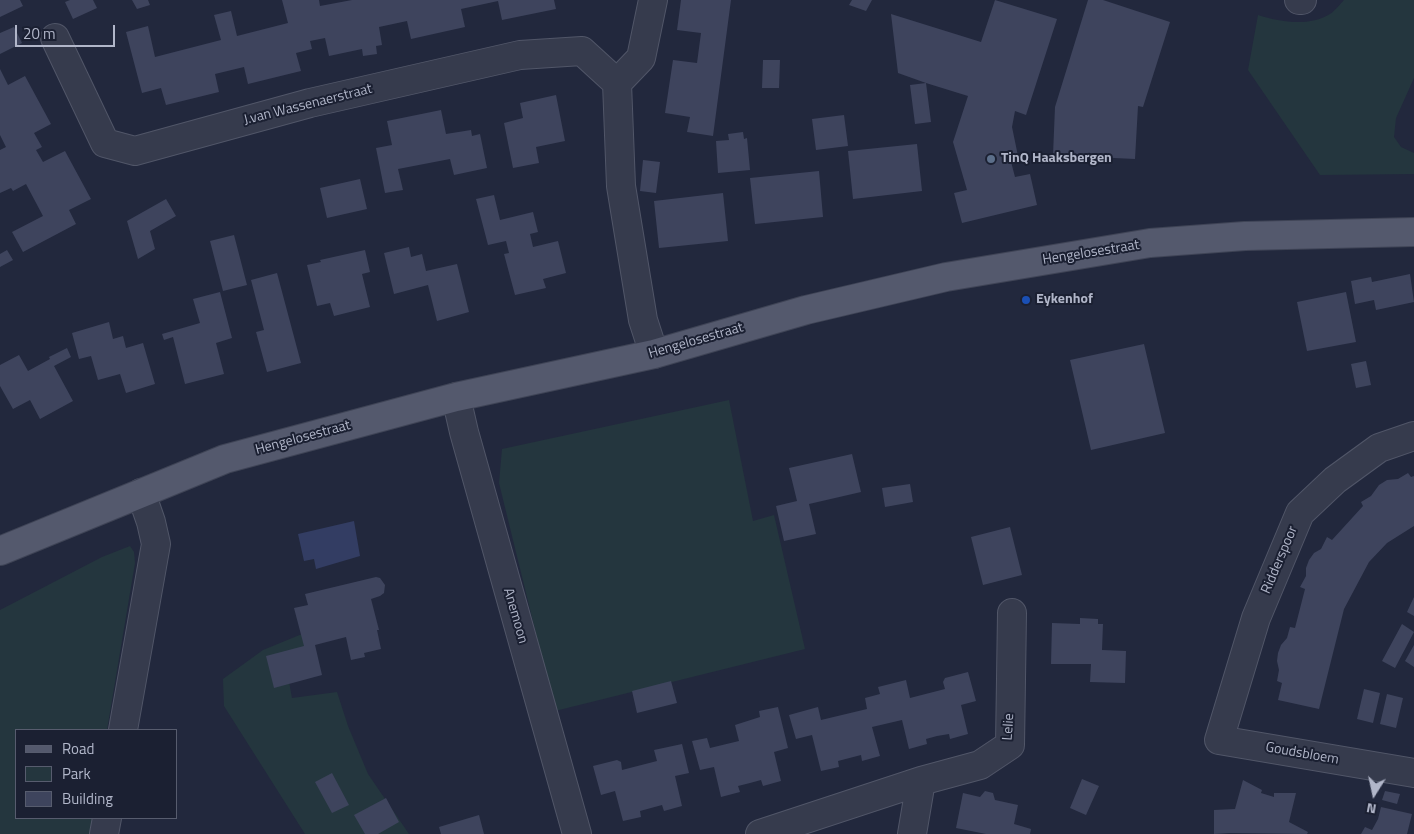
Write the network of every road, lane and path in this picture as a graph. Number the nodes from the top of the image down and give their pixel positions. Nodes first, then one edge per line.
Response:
1 (653, 0) edge
2 (55, 38) dead end
3 (617, 83) junction
4 (1414, 232) edge
5 (654, 354) junction
6 (456, 397) junction
7 (1414, 436) edge
8 (141, 493) junction
9 (0, 551) edge
10 (1012, 613) dead end
11 (123, 729) edge
12 (1219, 740) joint
13 (1414, 773) edge
14 (921, 781) junction
15 (107, 819) edge
16 (104, 834) edge
17 (577, 834) edge
18 (760, 834) edge
19 (912, 834) edge

1 - 3 street
2 - 3 street, J.van Wassenaerstraat
3 - 5 street
4 - 5 main road, Hengelosestraat
5 - 6 main road, Hengelosestraat
6 - 8 main road, Hengelosestraat
6 - 17 street, Anemoon
7 - 12 street, Ridderspoor
8 - 9 main road, Hengelosestraat
8 - 11 street
10 - 14 street, Lelie
12 - 13 street, Goudsbloem
14 - 18 street, Lelie
14 - 19 street
15 - 16 street

